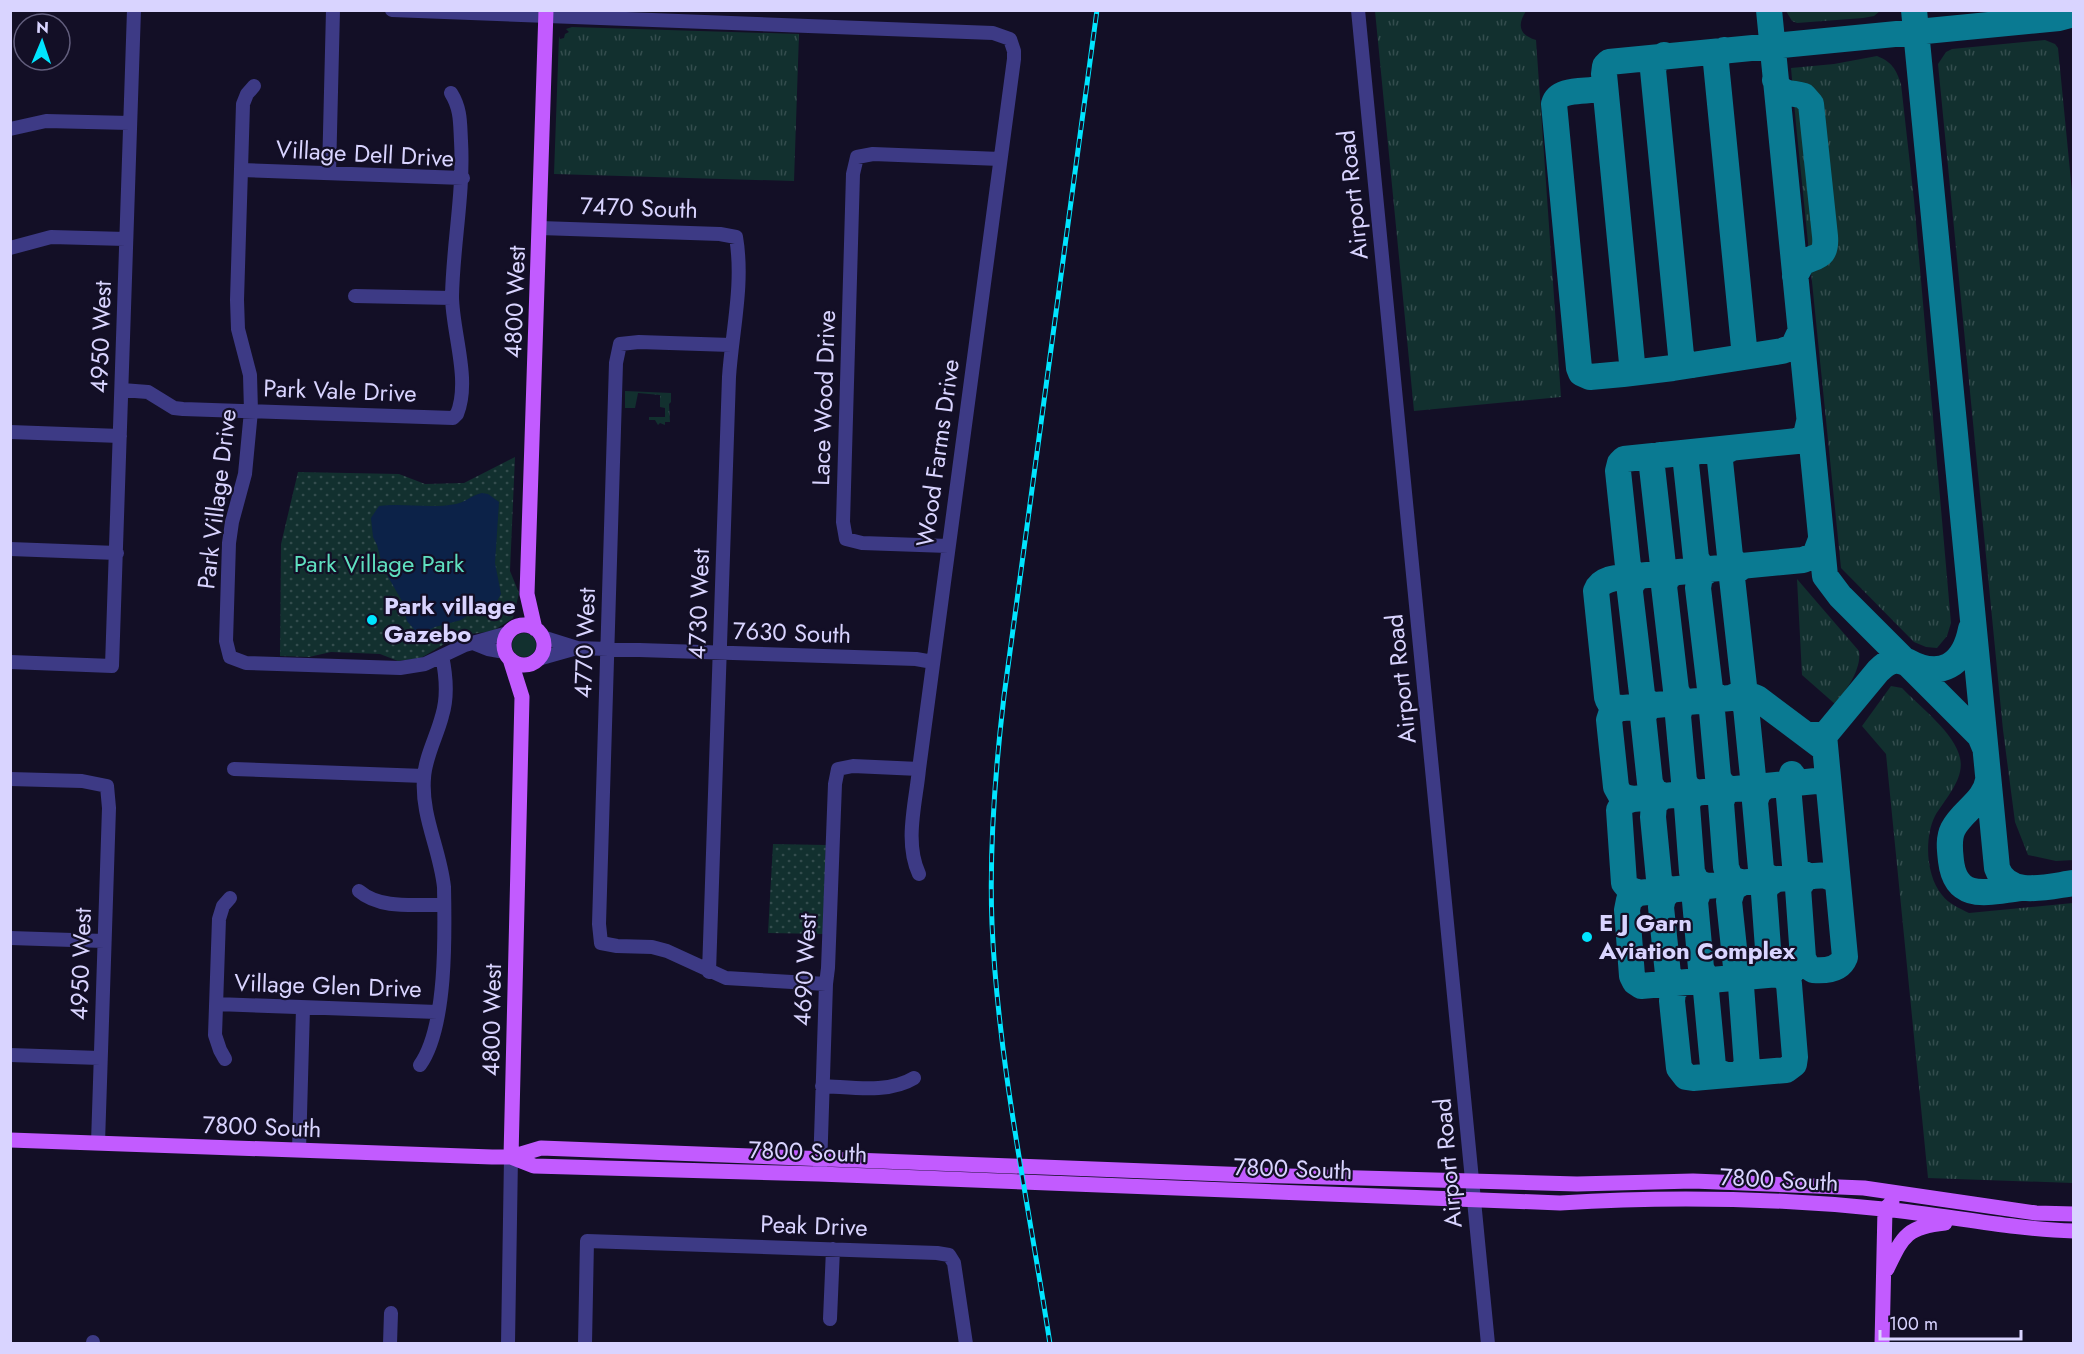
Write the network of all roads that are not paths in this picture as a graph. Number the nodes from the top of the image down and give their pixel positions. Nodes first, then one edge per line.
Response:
1 (134, 10) edge
2 (333, 10) edge
3 (392, 10) edge
4 (1358, 10) edge
5 (546, 13) edge
6 (254, 86) dead end
7 (451, 93) dead end
8 (130, 123) junction
9 (10, 129) edge
10 (1000, 159) junction
11 (241, 170) junction
12 (329, 173) junction
13 (463, 178) junction
14 (540, 228) junction
15 (736, 237) joint
16 (126, 239) junction
17 (10, 248) edge
18 (355, 296) dead end
19 (452, 298) junction
20 (731, 345) junction
21 (122, 390) junction
22 (251, 411) junction
23 (453, 417) joint
24 (10, 432) edge
25 (120, 436) junction
26 (948, 546) junction
27 (10, 549) edge
28 (117, 552) junction
29 (527, 594) junction
30 (511, 631) junction
31 (539, 633) junction
32 (473, 643) junction
33 (577, 648) junction
34 (608, 649) junction
35 (720, 653) junction
36 (442, 656) junction
37 (508, 656) junction
38 (535, 661) junction
39 (10, 662) edge
40 (933, 662) junction
41 (522, 697) junction
42 (234, 769) dead end
43 (919, 769) junction
44 (424, 776) junction
45 (10, 779) edge
46 (919, 874) dead end
47 (359, 891) dead end
48 (230, 898) dead end
49 (444, 905) junction
50 (10, 938) edge
51 (104, 941) junction
52 (710, 972) junction
53 (825, 984) junction
54 (216, 1005) junction
55 (303, 1008) junction
56 (437, 1012) junction
57 (10, 1055) edge
58 (100, 1058) junction
59 (225, 1059) dead end
60 (420, 1065) dead end
61 (914, 1078) dead end
62 (822, 1086) junction
63 (10, 1140) edge
64 (98, 1143) junction
65 (299, 1150) junction
66 (511, 1157) junction
67 (820, 1157) junction
68 (819, 1174) junction
69 (1472, 1181) junction
70 (1474, 1199) junction
71 (2000, 1208) junction
72 (1886, 1209) junction
73 (2073, 1214) edge
74 (1968, 1221) junction
75 (2073, 1231) edge
76 (833, 1249) junction
77 (1884, 1275) junction
78 (391, 1312) dead end
79 (830, 1319) dead end
80 (390, 1344) edge
81 (508, 1344) edge
82 (585, 1344) edge
83 (966, 1344) edge
84 (1488, 1344) edge
85 (1882, 1344) edge

1 - 8 street, 4950 West
2 - 12 street
3 - 5 street
4 - 69 street, Airport Road
5 - 10 street, Wood Farms Drive
5 - 14 main road, 4800 West
6 - 11 street, Park Village Drive
7 - 13 street
8 - 9 street
8 - 16 street, 4950 West
10 - 26 street, Wood Farms Drive
10 - 26 street, Lace Wood Drive
11 - 12 street, Village Dell Drive
11 - 22 street, Park Village Drive
12 - 13 street, Village Dell Drive
13 - 19 street, Village Dell Drive
14 - 15 street, 7470 South
14 - 29 main road, 4800 West
15 - 20 street, 4730 West
16 - 17 street
16 - 21 street, 4950 West
18 - 19 street
19 - 23 street, Village Dell Drive
20 - 34 street, 4770 West
20 - 35 street, 4730 West
21 - 22 street, Park Vale Drive
21 - 25 street, 4950 West
22 - 23 street, Park Vale Drive
22 - 36 street, Park Village Drive
24 - 25 street
25 - 28 street, 4950 West
26 - 40 street, Wood Farms Drive
27 - 28 street
28 - 39 street, 4950 West
29 - 30 main road, 4800 West
29 - 31 main road, 4800 West
30 - 31 main road
30 - 32 street, Park Village Drive
30 - 37 main road, 4800 West
31 - 33 street, 7630 South
31 - 38 main road, 4800 West
32 - 36 street, Park Village Drive
32 - 37 street
33 - 34 street, 7630 South
33 - 38 street, 7630 South
34 - 35 street, 7630 South
34 - 52 street, 4770 West
35 - 40 street, 7630 South
35 - 52 street, 4730 West
36 - 44 street, Village Glen Drive
37 - 38 main road
37 - 41 main road, 4800 West
38 - 41 main road, 4800 West
40 - 43 street, Wood Farms Drive
41 - 66 main road, 4800 West
42 - 44 street
43 - 46 street, Wood Farms Drive
43 - 53 street, 4690 West
44 - 49 street, Village Glen Drive
45 - 51 street, 4950 West
47 - 49 street
48 - 54 street
49 - 56 street, Village Glen Drive
50 - 51 street
51 - 58 street, 4950 West
52 - 53 street
53 - 62 street, 4690 West
54 - 55 street, Village Glen Drive
54 - 59 street
55 - 56 street, Village Glen Drive
55 - 65 street
56 - 60 street
57 - 58 street
58 - 64 street, 4950 West
61 - 62 street
62 - 67 street, 4690 West
63 - 64 main road, 7800 South
64 - 65 main road, 7800 South
65 - 66 main road, 7800 South
66 - 67 main road, 7800 South
66 - 68 main road, 7800 South
66 - 81 street, 4800 West
67 - 68 street, 4690 West
67 - 69 main road, 7800 South
68 - 70 main road, 7800 South
69 - 70 street, Airport Road
69 - 71 main road, 7800 South
70 - 72 main road, 7800 South
70 - 84 street, Airport Road
71 - 72 main road
71 - 73 main road, 7800 South
72 - 74 main road, 7800 South
72 - 77 main road
74 - 75 main road, 7800 South
74 - 77 main road
76 - 79 street
76 - 82 street, Peak Drive
76 - 83 street, Peak Drive
77 - 85 main road
78 - 80 street

